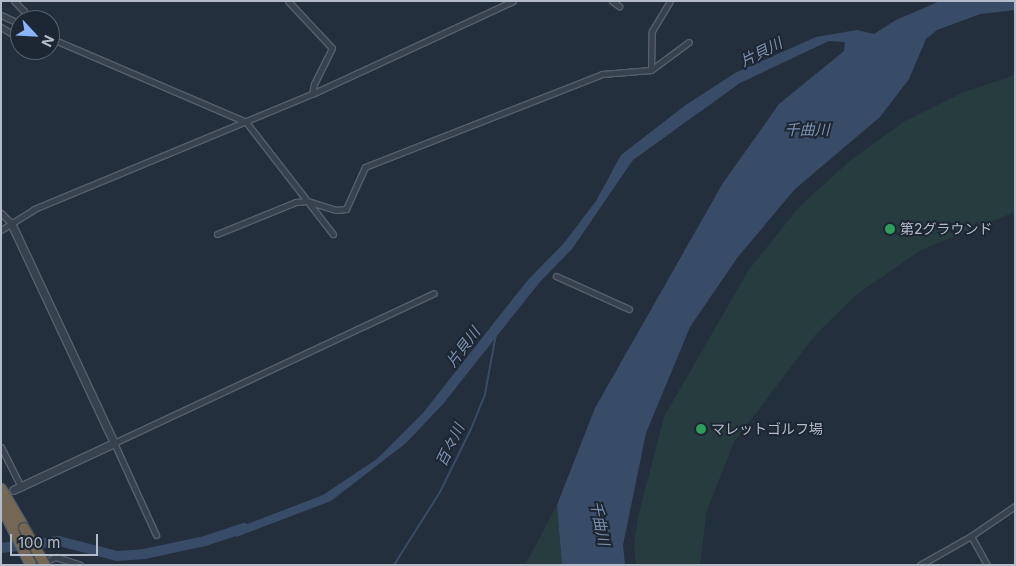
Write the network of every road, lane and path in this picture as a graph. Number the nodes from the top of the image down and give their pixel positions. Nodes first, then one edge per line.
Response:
1 (14, 1) edge
2 (288, 1) edge
3 (513, 1) edge
4 (612, 1) edge
5 (670, 1) edge
6 (619, 6) dead end
7 (23, 10) edge
8 (60, 42) edge
9 (689, 42) dead end
10 (652, 70) junction
11 (312, 94) junction
12 (246, 122) junction
13 (307, 201) junction
14 (1, 213) edge
15 (11, 223) junction
16 (1, 230) edge
17 (217, 234) dead end
18 (332, 234) dead end
19 (556, 276) dead end
20 (434, 293) dead end
21 (629, 308) dead end
22 (114, 443) junction
23 (1, 447) edge
24 (21, 486) junction
25 (1, 489) edge
26 (13, 490) dead end
27 (1, 506) edge
28 (1015, 506) edge
29 (1, 510) edge
30 (11, 529) junction
31 (156, 535) dead end
32 (971, 536) junction
33 (31, 564) edge
34 (45, 565) edge
35 (80, 565) edge
36 (920, 565) edge
37 (987, 565) edge

1 - 7 street
2 - 11 street
3 - 11 street
4 - 6 street
5 - 10 street
8 - 12 street
9 - 10 street
10 - 13 street
11 - 12 street
12 - 13 street
12 - 15 street
13 - 17 street
13 - 18 street
14 - 15 street
15 - 16 street
15 - 22 street
19 - 21 street
20 - 22 street
22 - 24 street
22 - 31 street
23 - 24 street
24 - 26 street
25 - 34 highway, bridge
27 - 30 highway
28 - 32 street
29 - 30 highway
30 - 33 highway
32 - 36 street
32 - 37 street
33 - 35 street

